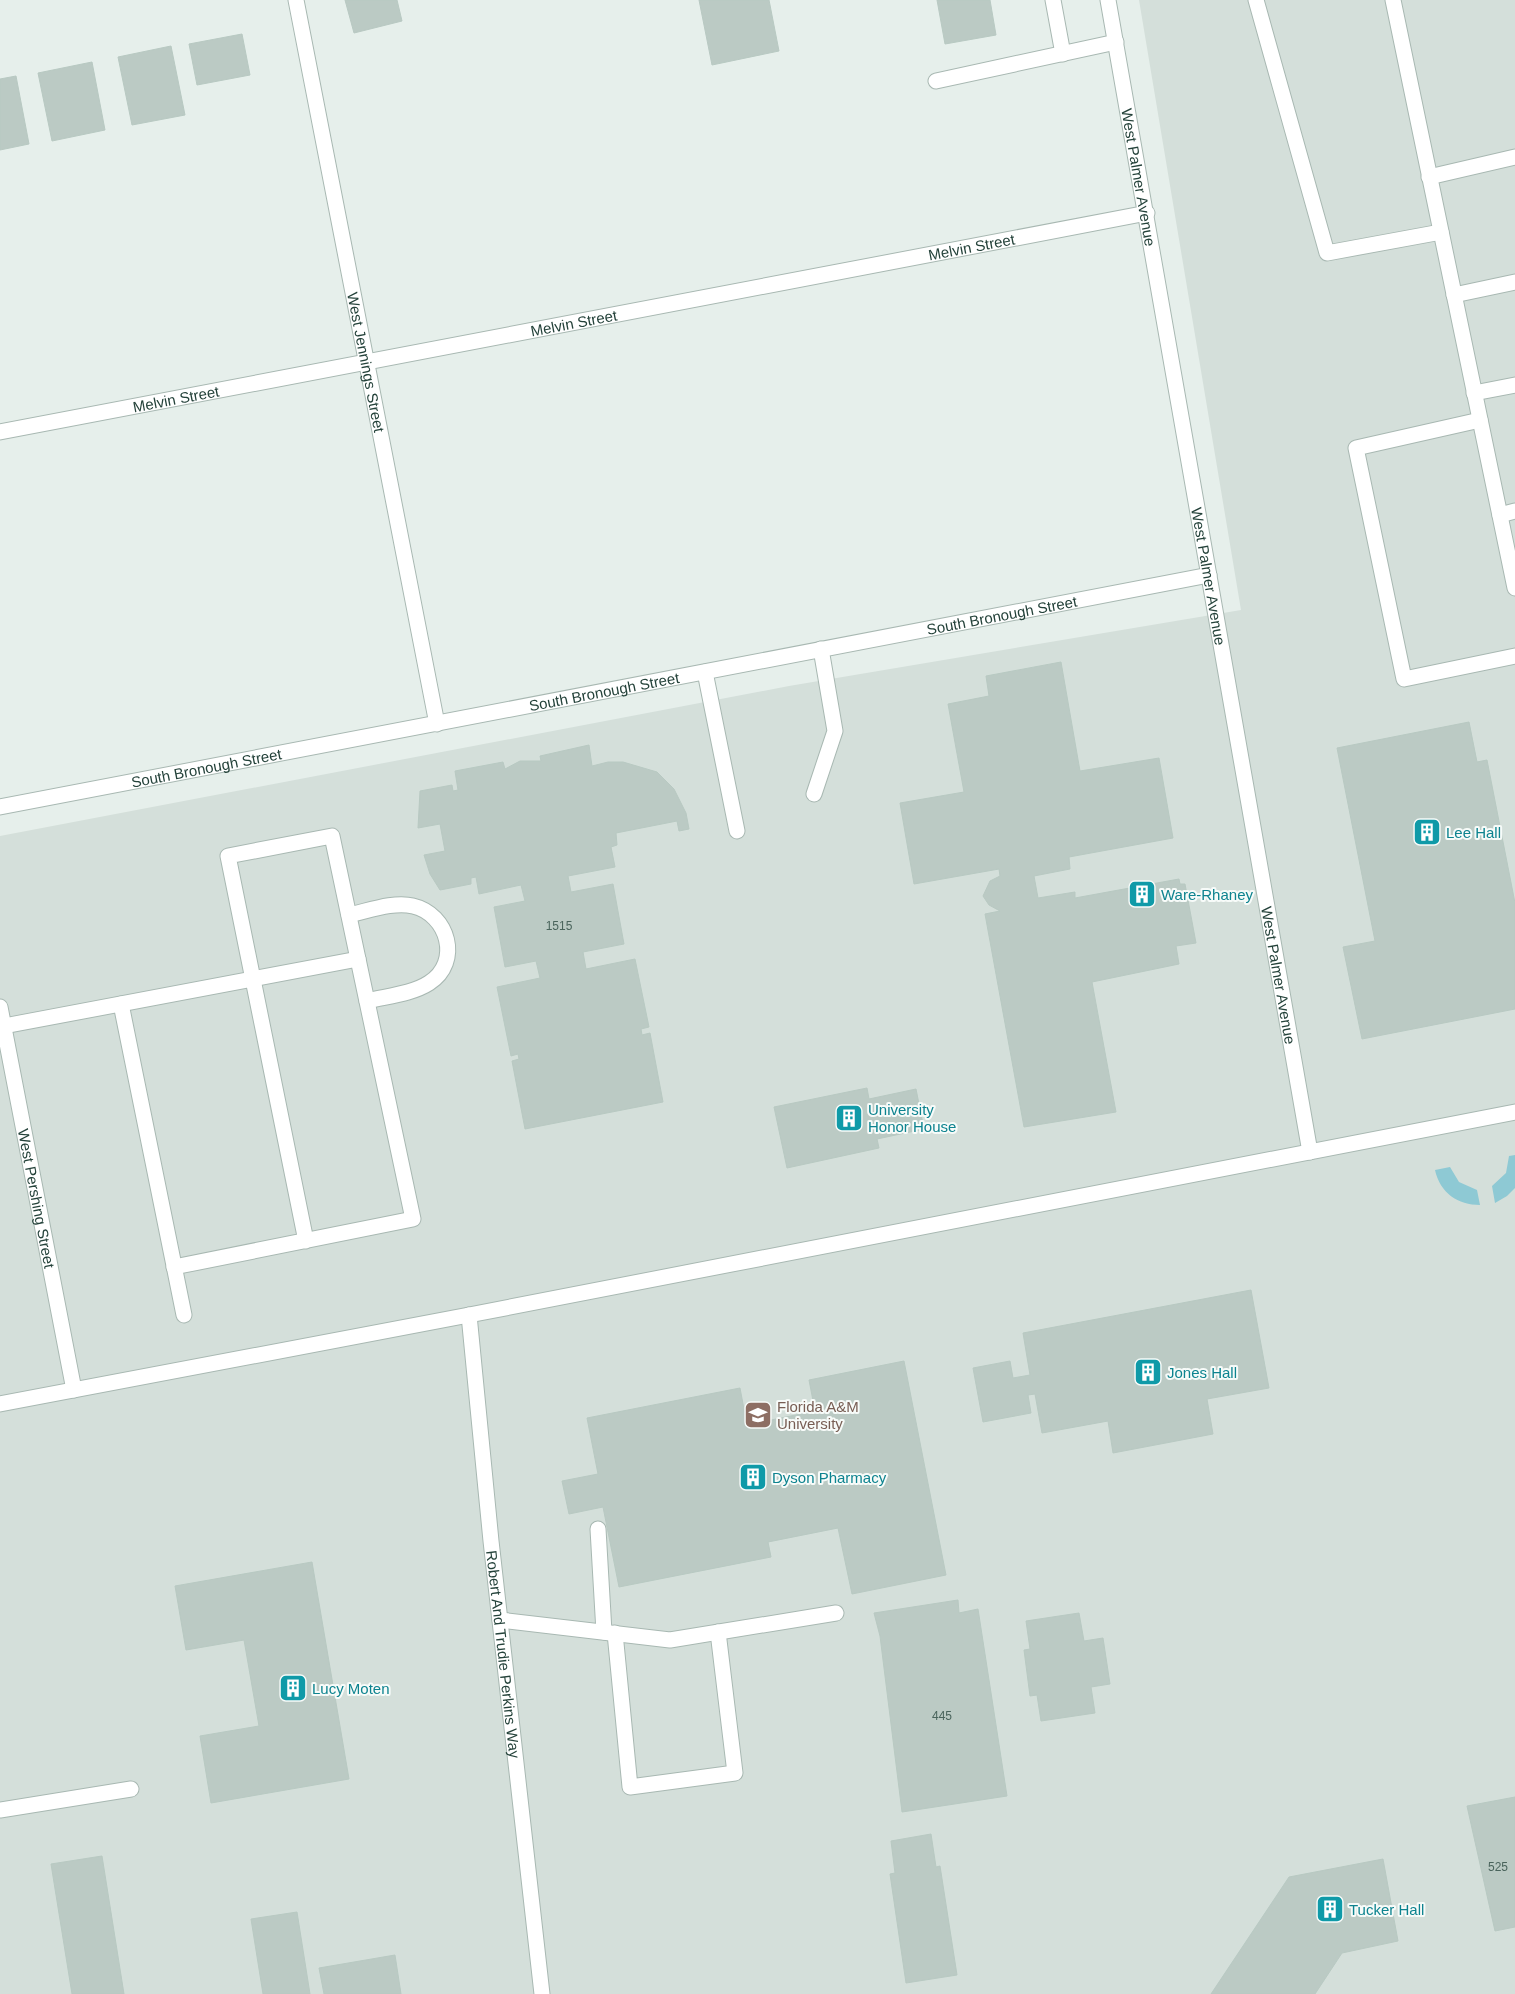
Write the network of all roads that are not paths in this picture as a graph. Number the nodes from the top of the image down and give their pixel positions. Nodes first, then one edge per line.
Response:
1 (296, 0) edge
2 (1053, 0) edge
3 (1108, 0) edge
4 (1256, 0) edge
5 (1393, 0) edge
6 (1116, 42) junction
7 (1063, 54) junction
8 (936, 82) dead end
9 (1515, 157) edge
10 (1430, 177) junction
11 (1147, 213) junction
12 (1441, 232) junction
13 (1515, 282) edge
14 (1454, 295) junction
15 (366, 362) junction
16 (1515, 385) edge
17 (1474, 393) junction
18 (1480, 420) junction
19 (0, 432) edge
20 (1515, 512) edge
21 (1500, 515) junction
22 (1208, 575) junction
23 (1515, 588) edge
24 (822, 649) junction
25 (1515, 656) edge
26 (705, 672) junction
27 (437, 724) junction
28 (814, 794) dead end
29 (0, 807) edge
30 (737, 831) dead end
31 (349, 915) junction
32 (358, 959) junction
33 (253, 979) junction
34 (367, 1001) junction
35 (121, 1004) junction
36 (0, 1007) edge
37 (4, 1026) junction
38 (1515, 1112) edge
39 (1310, 1152) junction
40 (306, 1241) junction
41 (174, 1267) junction
42 (184, 1315) dead end
43 (470, 1315) junction
44 (74, 1390) junction
45 (0, 1404) edge
46 (598, 1529) dead end
47 (836, 1613) dead end
48 (500, 1620) junction
49 (718, 1632) junction
50 (609, 1633) junction
51 (131, 1789) dead end
52 (0, 1810) edge
53 (542, 1994) edge

1 - 15 street, West Jennings Street
2 - 7 street
3 - 6 street, West Palmer Avenue
4 - 12 street
5 - 10 street
6 - 7 street
6 - 11 street, West Palmer Avenue
7 - 8 street
9 - 10 street
10 - 12 street
11 - 15 street, Melvin Street
11 - 22 street, West Palmer Avenue
12 - 14 street
13 - 14 street
14 - 17 street
15 - 19 street, Melvin Street
15 - 27 street, West Jennings Street
16 - 17 street
17 - 18 street
18 - 21 street
18 - 25 street
20 - 21 street
21 - 23 street
22 - 24 street, South Bronough Street
22 - 39 street, West Palmer Avenue
24 - 26 street, South Bronough Street
24 - 28 street
26 - 27 street, South Bronough Street
26 - 30 street
27 - 29 street, South Bronough Street
31 - 32 street
31 - 33 street
31 - 34 street
32 - 33 street
32 - 34 street
33 - 35 street
33 - 40 street
34 - 40 street
35 - 37 street
35 - 41 street
36 - 37 street, West Pershing Street
37 - 44 street, West Pershing Street
38 - 39 street
39 - 43 street
40 - 41 street
41 - 42 street
43 - 44 street
43 - 48 street, Robert And Trudie Perkins Way
44 - 45 street
46 - 50 street
47 - 49 street
48 - 50 street
48 - 53 street, Robert And Trudie Perkins Way
49 - 50 street
49 - 50 street
51 - 52 street

